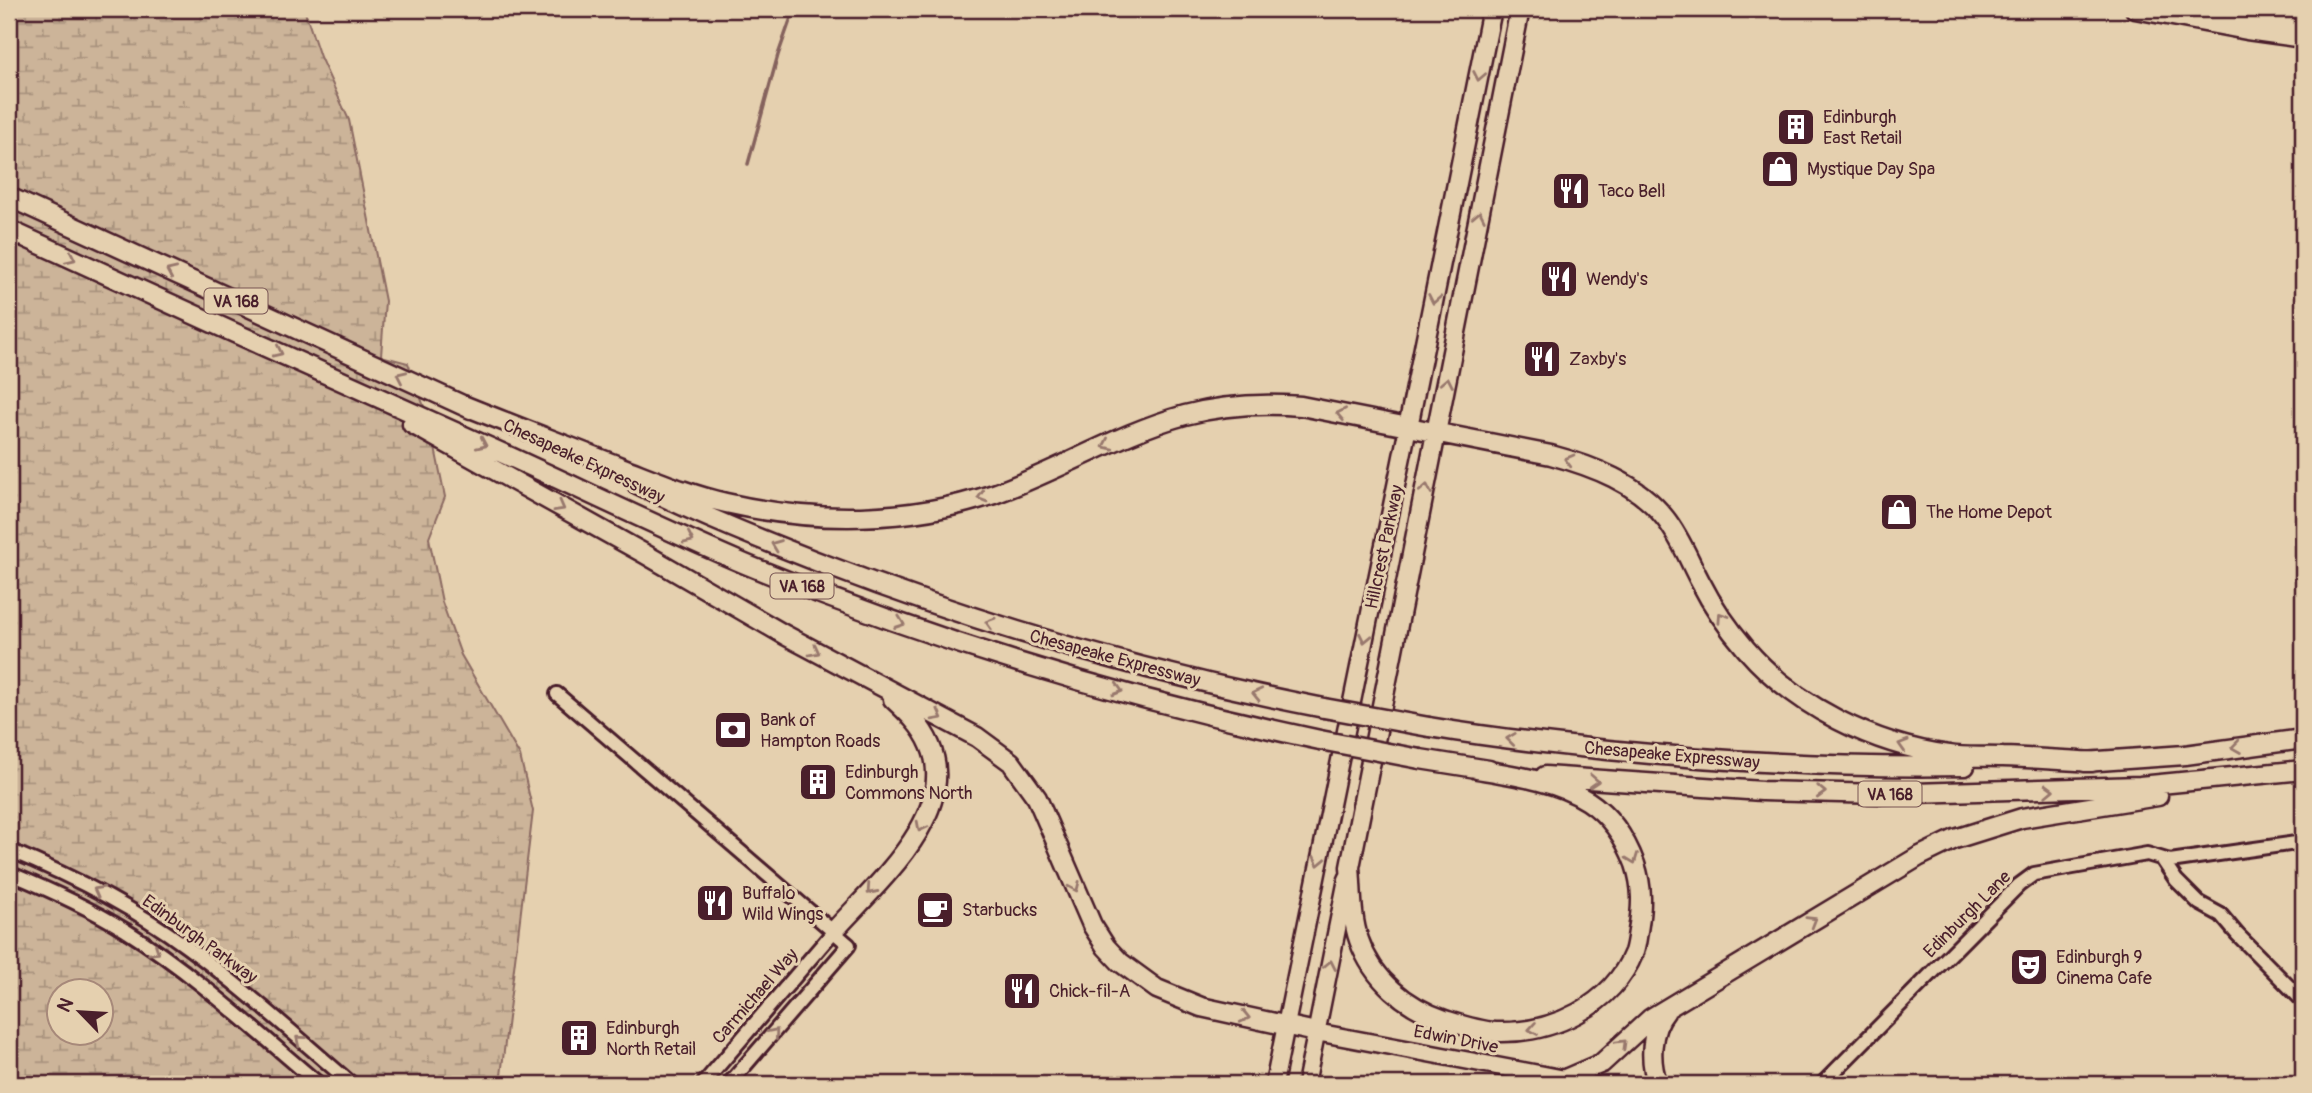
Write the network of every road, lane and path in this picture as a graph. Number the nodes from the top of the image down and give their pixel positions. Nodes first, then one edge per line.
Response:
1 (1492, 9) edge
2 (1520, 9) edge
3 (2135, 9) edge
4 (2230, 9) edge
5 (2303, 29) edge
6 (2303, 38) edge
7 (9, 197) edge
8 (9, 230) edge
9 (308, 366) junction
10 (463, 405) junction
11 (1408, 427) junction
12 (1437, 434) junction
13 (878, 684) junction
14 (556, 694) dead end
15 (2303, 739) edge
16 (2093, 762) junction
17 (1477, 769) junction
18 (2298, 771) edge
19 (2303, 842) edge
20 (9, 850) edge
21 (2162, 859) junction
22 (1350, 867) junction
23 (9, 873) edge
24 (834, 931) junction
25 (2303, 1001) edge
26 (1672, 1005) junction
27 (1286, 1026) junction
28 (1316, 1032) junction
29 (1565, 1079) junction
30 (319, 1084) edge
31 (352, 1084) edge
32 (703, 1084) edge
33 (729, 1084) edge
34 (1274, 1084) edge
35 (1306, 1084) edge
36 (1589, 1084) edge
37 (1658, 1084) edge
38 (1822, 1084) edge

1 -> 11 highway, Hillcrest Parkway
12 -> 2 highway, Hillcrest Parkway
3 - 6 highway
4 - 5 highway
10 -> 7 highway, Chesapeake Expressway / VA 168
8 -> 9 highway, Chesapeake Expressway / VA 168
9 -> 13 highway
9 -> 17 highway, Chesapeake Expressway / VA 168, bridge
11 -> 10 highway
16 -> 10 highway, Chesapeake Expressway / VA 168, bridge
11 - 12 highway
11 -> 27 main road, Hillcrest Parkway
16 -> 12 highway
22 -> 12 highway, Hillcrest Parkway
13 -> 24 highway
13 -> 27 highway
14 - 24 street
15 -> 16 highway, Chesapeake Expressway / VA 168
17 -> 18 highway, Chesapeake Expressway / VA 168
17 -> 22 highway
26 -> 18 highway
19 - 21 street, Edinburgh Lane
31 -> 20 street, Edinburgh Parkway
21 - 25 street
21 - 38 street, Edinburgh Lane
28 -> 22 main road, Hillcrest Parkway
23 -> 30 street, Edinburgh Parkway
24 - 32 street, Carmichael Way
33 -> 24 street
29 -> 26 highway
26 - 37 highway
27 - 28 highway
27 - 34 main road, Hillcrest Parkway
28 - 29 main road, Edwin Drive
28 - 35 main road, Hillcrest Parkway
29 - 36 street, Edwin Drive

